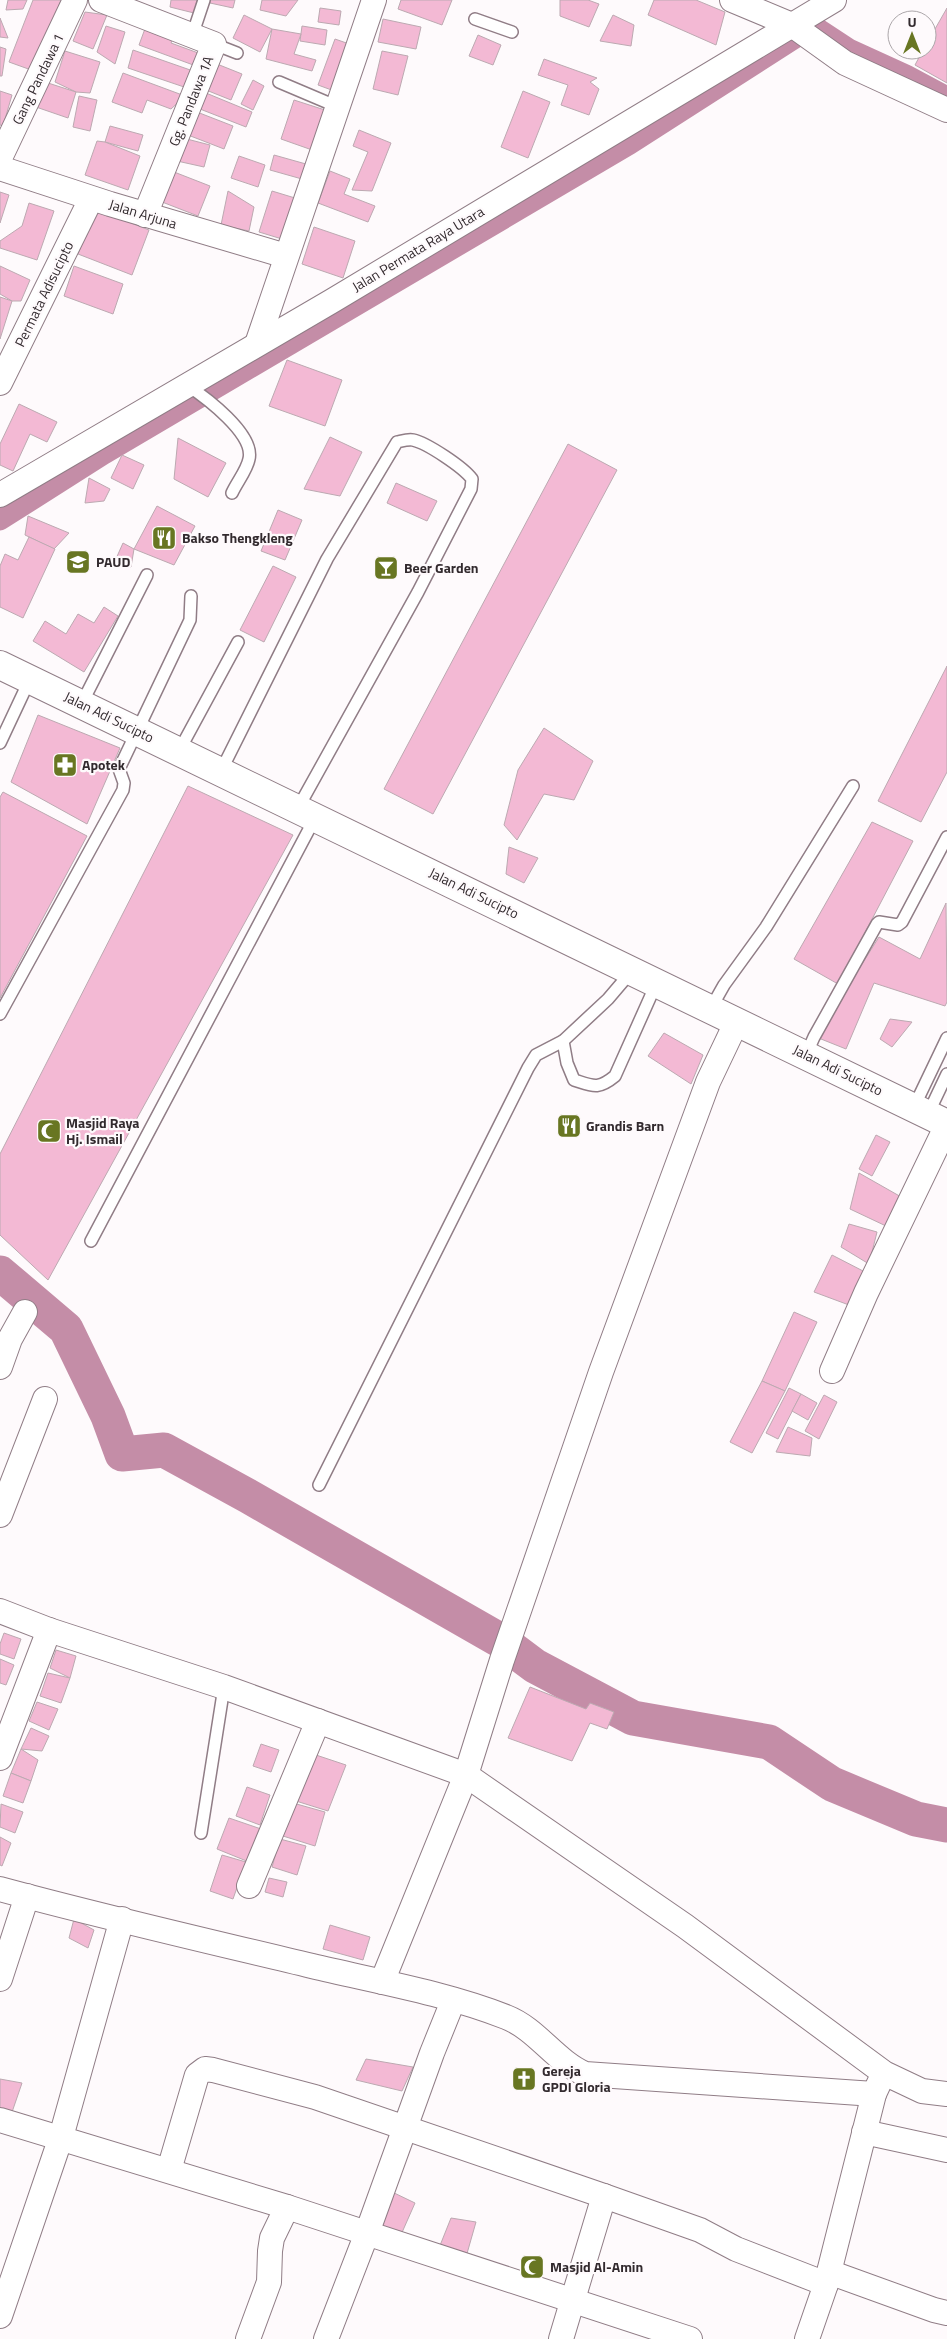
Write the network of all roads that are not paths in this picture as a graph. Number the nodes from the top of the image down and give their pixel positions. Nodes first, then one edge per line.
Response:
1 (76, 0) edge
2 (100, 0) edge
3 (204, 0) edge
4 (374, 0) edge
5 (732, 0) edge
6 (834, 0) edge
7 (475, 19) dead end
8 (800, 31) junction
9 (512, 32) dead end
10 (192, 36) junction
11 (214, 44) junction
12 (237, 52) dead end
13 (279, 82) dead end
14 (338, 107) junction
15 (947, 110) edge
16 (0, 158) edge
17 (0, 168) edge
18 (88, 205) dead end
19 (145, 214) junction
20 (286, 256) junction
21 (257, 344) junction
22 (0, 383) edge
23 (191, 387) junction
24 (232, 493) dead end
25 (0, 496) edge
26 (147, 575) dead end
27 (191, 596) dead end
28 (238, 642) dead end
29 (0, 665) edge
30 (30, 679) junction
31 (82, 703) junction
32 (137, 730) junction
33 (0, 744) edge
34 (179, 751) junction
35 (221, 771) junction
36 (853, 786) dead end
37 (307, 812) junction
38 (947, 837) edge
39 (632, 970) junction
40 (657, 982) junction
41 (711, 1008) junction
42 (0, 1014) edge
43 (737, 1021) junction
44 (947, 1038) edge
45 (563, 1041) junction
46 (806, 1055) junction
47 (947, 1074) edge
48 (934, 1118) edge
49 (91, 1241) dead end
50 (25, 1312) dead end
51 (0, 1367) edge
52 (832, 1371) dead end
53 (46, 1399) dead end
54 (319, 1485) dead end
55 (0, 1515) edge
56 (0, 1611) edge
57 (49, 1630) junction
58 (224, 1687) junction
59 (318, 1721) junction
60 (0, 1758) edge
61 (466, 1775) junction
62 (201, 1833) dead end
63 (248, 1886) dead end
64 (0, 1888) edge
65 (27, 1896) junction
66 (122, 1919) junction
67 (0, 1979) edge
68 (382, 1982) junction
69 (453, 2001) junction
70 (879, 2083) junction
71 (947, 2094) edge
72 (0, 2120) edge
73 (406, 2129) junction
74 (864, 2132) junction
75 (61, 2137) junction
76 (947, 2150) edge
77 (169, 2170) junction
78 (604, 2196) junction
79 (287, 2207) junction
80 (368, 2233) junction
81 (827, 2278) junction
82 (572, 2301) junction
83 (947, 2313) edge
84 (0, 2316) edge
85 (248, 2339) edge
86 (326, 2339) edge
87 (561, 2339) edge
88 (690, 2339) edge
89 (807, 2339) edge

1 - 16 street, Gang Pandawa 1
2 - 10 street, Gg. Pandawa 1A
3 - 10 lane
4 - 14 street
5 - 8 street
6 - 8 street, Jalan Permata Raya Utara
7 - 9 lane
8 - 15 street
8 - 21 street, Jalan Permata Raya Utara
10 - 11 street, Gg. Pandawa 1A
11 - 12 lane
11 - 19 street, Gg. Pandawa 1A
13 - 14 lane
14 - 20 street
17 - 19 street, Jalan Arjuna
18 - 22 street, Permata Adisucipto
19 - 20 street, Jalan Arjuna
20 - 21 street
21 - 23 street, Jalan Permata Raya Utara
23 - 24 lane
23 - 25 street, Jalan Permata Raya Utara
26 - 31 lane
27 - 32 lane
28 - 34 lane
29 - 30 highway, Jalan Adi Sucipto
30 - 31 highway, Jalan Adi Sucipto
30 - 33 lane
31 - 32 highway, Jalan Adi Sucipto
32 - 34 highway, Jalan Adi Sucipto
32 - 42 lane
34 - 35 highway, Jalan Adi Sucipto
35 - 37 highway, Jalan Adi Sucipto
35 - 37 lane
36 - 41 lane
37 - 39 highway, Jalan Adi Sucipto
37 - 49 lane
38 - 46 lane
39 - 40 highway, Jalan Adi Sucipto
39 - 45 lane
40 - 41 highway, Jalan Adi Sucipto
40 - 45 lane
41 - 43 highway, Jalan Adi Sucipto
43 - 46 highway, Jalan Adi Sucipto
43 - 61 street
44 - 48 lane
45 - 54 lane
46 - 48 highway, Jalan Adi Sucipto
47 - 48 lane
48 - 52 street
50 - 51 street
53 - 55 street
56 - 57 street
57 - 58 street
57 - 60 street
58 - 59 street
58 - 62 lane
59 - 61 street
59 - 63 street
61 - 68 street
61 - 70 street
64 - 65 street
65 - 66 street
65 - 67 street
66 - 68 street
66 - 75 street
68 - 69 street
69 - 70 street
69 - 73 street
70 - 71 street
70 - 74 street
72 - 75 street
73 - 77 street
73 - 78 street
73 - 80 street
74 - 76 street
74 - 81 street
75 - 77 street
75 - 84 street
77 - 79 street
78 - 81 street
78 - 82 street
79 - 80 street
79 - 85 street
80 - 82 street
80 - 86 street
81 - 83 street
81 - 89 street
82 - 87 street
82 - 88 street

